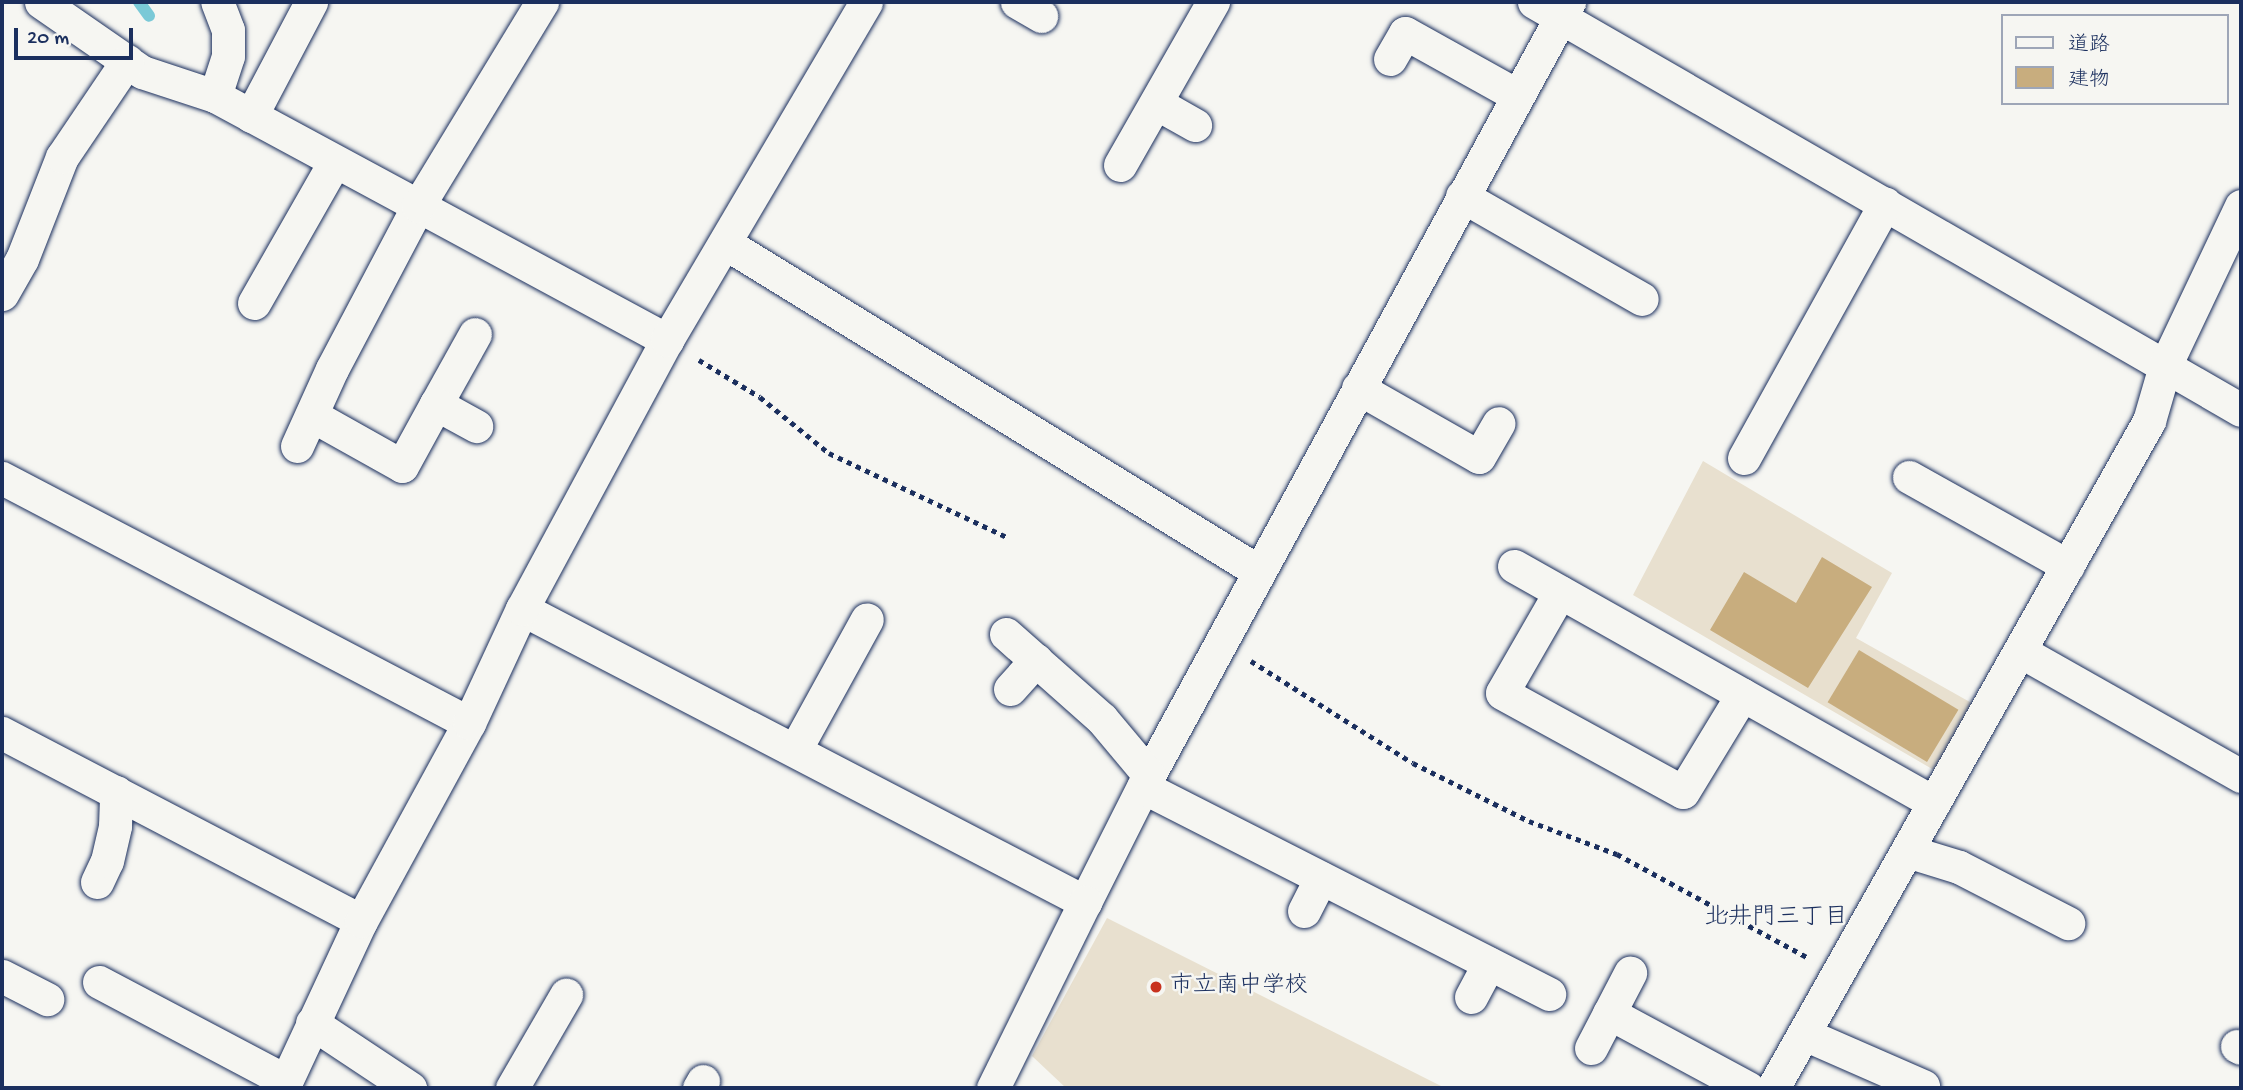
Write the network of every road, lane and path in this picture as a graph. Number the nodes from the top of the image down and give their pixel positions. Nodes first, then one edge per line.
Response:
1 (41, 2) edge
2 (217, 2) edge
3 (311, 2) edge
4 (542, 2) edge
5 (866, 2) edge
6 (1213, 2) edge
7 (1555, 7) edge
8 (1390, 59) dead end
9 (127, 61) junction
10 (215, 96) junction
11 (1518, 96) junction
12 (1156, 103) junction
13 (251, 116) junction
14 (1195, 125) dead end
15 (335, 161) junction
16 (1120, 165) dead end
17 (1462, 196) junction
18 (1885, 204) junction
19 (418, 206) junction
20 (2241, 206) edge
21 (724, 243) junction
22 (2, 294) edge
23 (1642, 299) dead end
24 (254, 303) dead end
25 (475, 334) dead end
26 (667, 340) junction
27 (2165, 366) junction
28 (1358, 388) junction
29 (436, 404) junction
30 (2241, 410) edge
31 (313, 416) junction
32 (1499, 423) dead end
33 (476, 426) dead end
34 (297, 446) dead end
35 (1744, 458) dead end
36 (1909, 477) dead end
37 (2, 478) edge
38 (1009, 538) dead end
39 (1514, 566) dead end
40 (2068, 566) junction
41 (1258, 571) junction
42 (1560, 592) junction
43 (522, 609) junction
44 (867, 618) dead end
45 (1006, 634) dead end
46 (1219, 644) junction
47 (2020, 651) junction
48 (1036, 660) junction
49 (1010, 690) dead end
50 (1742, 695) junction
51 (469, 723) junction
52 (2, 733) edge
53 (795, 750) junction
54 (2241, 776) edge
55 (1146, 781) junction
56 (116, 792) junction
57 (1934, 803) junction
58 (1907, 851) junction
59 (1321, 878) junction
60 (97, 882) dead end
61 (1086, 902) junction
62 (1304, 911) dead end
63 (361, 921) junction
64 (2068, 923) dead end
65 (1489, 963) junction
66 (1630, 973) dead end
67 (1838, 974) junction
68 (2, 976) edge
69 (99, 982) dead end
70 (1549, 994) dead end
71 (566, 995) dead end
72 (1471, 996) dead end
73 (47, 999) dead end
74 (1609, 1013) junction
75 (312, 1023) junction
76 (1804, 1034) junction
77 (1591, 1048) dead end
78 (285, 1085) edge
79 (1923, 1086) dead end
80 (410, 1088) edge
81 (512, 1088) edge
82 (993, 1088) edge
83 (1748, 1088) edge
84 (1773, 1088) edge

1 - 9 street
2 - 10 street
3 - 13 street
4 - 19 street
5 - 21 street
6 - 12 street
7 - 11 street
7 - 18 street
8 - 11 street
9 - 10 street
9 - 22 street
10 - 13 street
11 - 17 street
12 - 14 street
12 - 16 street
13 - 15 street
15 - 19 street
15 - 24 street
17 - 23 street
17 - 28 street
18 - 27 street
18 - 35 street
19 - 26 street
19 - 31 street
20 - 27 street
21 - 26 street
21 - 41 street
25 - 29 street
26 - 38 path
26 - 43 street
27 - 30 street
27 - 40 street
28 - 32 street
28 - 41 street
29 - 31 street
29 - 33 street
31 - 34 street
36 - 40 street
37 - 51 street
39 - 42 street
40 - 47 street
41 - 46 street
42 - 50 street
42 - 50 street
43 - 51 street
43 - 53 street
44 - 53 street
45 - 48 street
46 - 55 street
46 - 67 path
47 - 54 street
47 - 57 street
48 - 49 street
48 - 55 street
50 - 57 street
51 - 63 street
52 - 56 street
53 - 61 street
55 - 59 street
55 - 61 street
56 - 60 street
56 - 63 street
57 - 58 street
58 - 64 street
58 - 67 street
59 - 62 street
59 - 65 street
61 - 82 street
63 - 75 street
65 - 70 street
65 - 72 street
66 - 74 street
67 - 76 street
68 - 73 street
69 - 78 street
71 - 81 street
74 - 77 street
74 - 83 street
75 - 78 street
75 - 80 street
76 - 79 street
76 - 84 street

